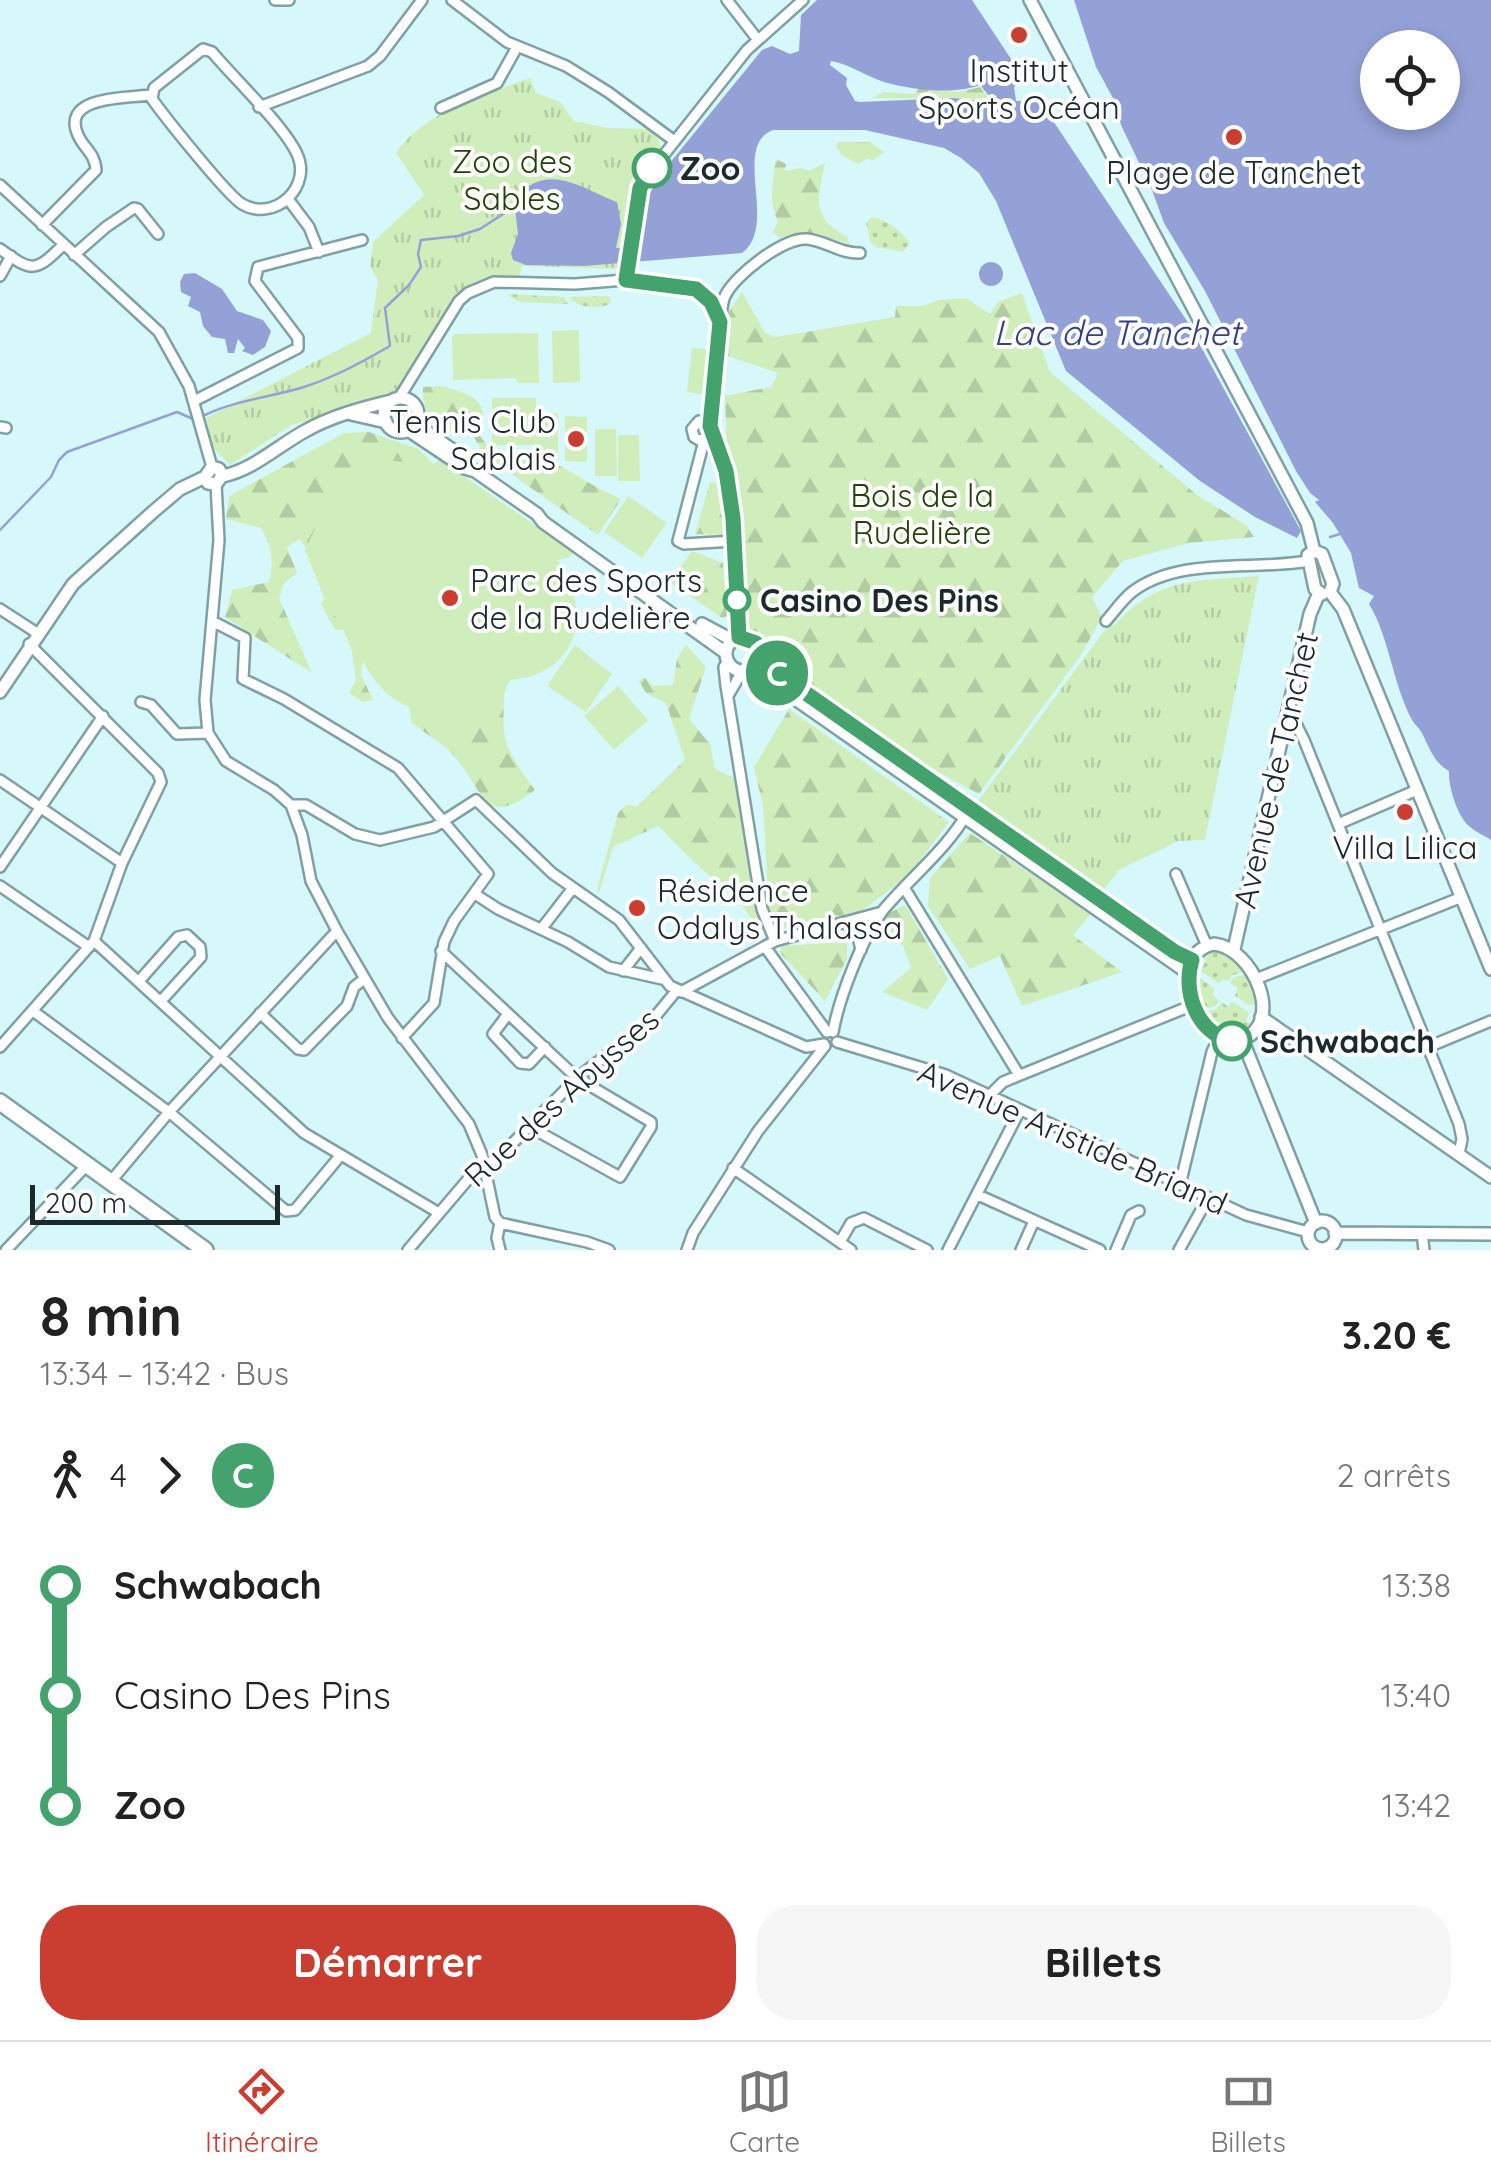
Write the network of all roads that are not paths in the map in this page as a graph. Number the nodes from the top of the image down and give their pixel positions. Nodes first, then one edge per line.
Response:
1 (275, 0) edge
2 (289, 0) edge
3 (422, 0) edge
4 (452, 0) edge
5 (727, 0) edge
6 (803, 0) edge
7 (1027, 0) edge
8 (758, 40) junction
9 (517, 47) junction
10 (151, 95) junction
11 (260, 107) junction
12 (441, 108) dead end
13 (673, 140) junction
14 (0, 185) edge
15 (288, 199) junction
16 (42, 224) junction
17 (158, 234) dead end
18 (362, 240) dead end
19 (63, 245) junction
20 (0, 249) edge
21 (320, 252) junction
22 (860, 253) dead end
23 (74, 255) junction
24 (11, 256) junction
25 (0, 276) edge
26 (626, 280) junction
27 (726, 295) junction
28 (708, 299) junction
29 (720, 322) junction
30 (395, 400) junction
31 (194, 401) junction
32 (347, 414) junction
33 (418, 416) junction
34 (386, 422) junction
35 (408, 430) junction
36 (709, 432) junction
37 (475, 471) junction
38 (214, 476) junction
39 (537, 514) junction
40 (734, 541) junction
41 (1311, 556) junction
42 (1324, 592) junction
43 (0, 608) edge
44 (212, 621) junction
45 (1106, 622) dead end
46 (33, 639) junction
47 (736, 639) junction
48 (759, 655) junction
49 (727, 657) junction
50 (747, 669) junction
51 (0, 692) edge
52 (729, 694) junction
53 (141, 702) dead end
54 (103, 716) junction
55 (1288, 719) junction
56 (208, 733) junction
57 (0, 780) edge
58 (1418, 790) junction
59 (291, 805) junction
60 (40, 807) junction
61 (967, 814) junction
62 (443, 823) junction
63 (1338, 824) junction
64 (122, 863) junction
65 (0, 868) edge
66 (1176, 874) dead end
67 (0, 886) edge
68 (573, 888) junction
69 (905, 889) junction
70 (475, 894) junction
71 (1462, 897) junction
72 (882, 912) junction
73 (843, 923) junction
74 (542, 928) junction
75 (336, 930) junction
76 (1380, 930) junction
77 (775, 941) junction
78 (92, 944) junction
79 (1206, 946) junction
80 (765, 947) junction
81 (641, 948) junction
82 (1234, 949) junction
83 (441, 951) junction
84 (861, 953) junction
85 (1192, 960) junction
86 (1491, 969) edge
87 (623, 971) junction
88 (1188, 973) junction
89 (364, 979) junction
90 (664, 979) junction
91 (1256, 979) junction
92 (139, 981) junction
93 (679, 991) junction
94 (161, 1000) junction
95 (1192, 1005) junction
96 (33, 1011) junction
97 (260, 1013) junction
98 (508, 1014) junction
99 (1261, 1017) junction
100 (1491, 1021) edge
101 (832, 1035) junction
102 (1219, 1037) junction
103 (402, 1038) junction
104 (1242, 1040) junction
105 (824, 1045) junction
106 (1428, 1047) junction
107 (0, 1048) edge
108 (545, 1048) junction
109 (222, 1057) junction
110 (1019, 1075) junction
111 (577, 1078) junction
112 (990, 1095) junction
113 (0, 1102) edge
114 (1020, 1110) junction
115 (170, 1112) junction
116 (528, 1126) junction
117 (1459, 1154) junction
118 (340, 1156) junction
119 (87, 1164) junction
120 (484, 1166) junction
121 (733, 1168) junction
122 (1491, 1177) edge
123 (110, 1182) junction
124 (1180, 1185) junction
125 (978, 1194) junction
126 (1208, 1198) junction
127 (1139, 1210) dead end
128 (440, 1213) junction
129 (1034, 1221) junction
130 (500, 1223) junction
131 (1312, 1228) junction
132 (1335, 1233) junction
133 (1491, 1234) edge
134 (840, 1242) junction
135 (1421, 1245) edge
136 (1318, 1249) edge
137 (6, 1250) edge
138 (205, 1250) edge
139 (408, 1250) edge
140 (500, 1250) edge
141 (609, 1250) edge
142 (687, 1250) edge
143 (851, 1250) edge
144 (928, 1250) edge
145 (948, 1250) edge
146 (1021, 1250) edge
147 (1098, 1250) edge
148 (1116, 1250) edge
149 (1179, 1250) edge

1 - 2 street
3 - 11 street
4 - 9 street
5 - 8 street
6 - 8 street
7 - 41 street
8 - 13 street
9 - 12 street
9 - 13 street
10 - 11 street
10 - 15 street
10 - 16 street
11 - 15 street
13 - 26 street
14 - 16 street
15 - 21 street
16 - 19 street
17 - 23 street
18 - 21 street
19 - 23 street
19 - 24 street
20 - 24 street
21 - 31 street
22 - 27 street
23 - 31 street
24 - 25 street
26 - 28 street
26 - 30 street
27 - 28 street
27 - 29 street
28 - 29 street
29 - 36 street
30 - 32 street
30 - 33 street
30 - 34 street
31 - 38 street
32 - 34 street
32 - 38 street
33 - 35 street
33 - 37 street
34 - 35 street
35 - 37 street
36 - 40 street
36 - 40 street
37 - 39 street
38 - 44 street
38 - 46 street
39 - 47 street
39 - 49 street
40 - 47 street
41 - 42 street
41 - 42 street
41 - 45 street
42 - 55 street, Avenue de Tanchet
42 - 58 street
43 - 46 street
44 - 56 street
44 - 62 street
46 - 51 street
46 - 54 street
47 - 48 street
47 - 49 street
48 - 50 street
48 - 61 street
49 - 50 street
49 - 52 street
50 - 52 street
50 - 61 street
52 - 77 street
53 - 56 street
54 - 60 street
54 - 64 street
55 - 63 street
55 - 82 street, Avenue de Tanchet
56 - 59 street
57 - 60 street
58 - 63 street
58 - 71 street
59 - 62 street
59 - 75 street
60 - 64 street
60 - 65 street
61 - 69 street
61 - 85 street
61 - 88 street
62 - 68 street
62 - 70 street
63 - 76 street
64 - 78 street
66 - 79 street
67 - 78 street
68 - 74 street
68 - 81 street
69 - 72 street
69 - 110 street
70 - 74 street
70 - 83 street
71 - 76 street
71 - 86 street
72 - 73 street, Rue des Abysses
72 - 84 street
73 - 77 street, Rue des Abysses
73 - 84 street
74 - 87 street
75 - 89 street
75 - 97 street
76 - 91 street
76 - 106 street
77 - 80 street, Rue des Abysses
78 - 92 street
78 - 96 street
79 - 82 street
79 - 85 street
80 - 93 street, Rue des Abysses
80 - 101 street
81 - 87 street
81 - 90 street
82 - 91 street
83 - 98 street
83 - 103 street
84 - 101 street
85 - 88 street
87 - 90 street
88 - 95 street
89 - 97 street
89 - 103 street
90 - 93 street
91 - 99 street
92 - 94 street
92 - 94 street
93 - 105 street
93 - 111 street, Rue des Abysses
94 - 109 street
95 - 102 street
95 - 110 street
96 - 107 street
96 - 115 street
97 - 109 street
98 - 108 street
98 - 108 street
99 - 104 street
99 - 117 street
100 - 106 street
101 - 105 street
101 - 112 street, Avenue Aristide Briand
102 - 104 street
102 - 124 street
103 - 120 street
104 - 131 street
105 - 121 street
106 - 117 street
108 - 111 street
109 - 115 street
109 - 118 street
110 - 112 street
111 - 116 street, Rue des Abysses
111 - 116 street
112 - 114 street, Avenue Aristide Briand
113 - 119 main road
114 - 124 street, Avenue Aristide Briand
114 - 125 street
115 - 118 street
115 - 123 street
116 - 120 street, Rue des Abysses
117 - 122 street
118 - 128 street
119 - 123 main road
119 - 137 street
120 - 128 street, Rue des Abysses
120 - 130 street
121 - 134 street
121 - 142 street
123 - 138 main road
124 - 126 street, Avenue Aristide Briand
125 - 129 street
125 - 145 street
126 - 131 street, Avenue Aristide Briand
126 - 149 street
127 - 148 street
128 - 139 street, Rue des Abysses
129 - 146 street
129 - 147 street
130 - 140 street
130 - 141 street
131 - 132 street
131 - 136 street
132 - 135 street
132 - 136 street
133 - 135 street
134 - 143 street
134 - 144 street

